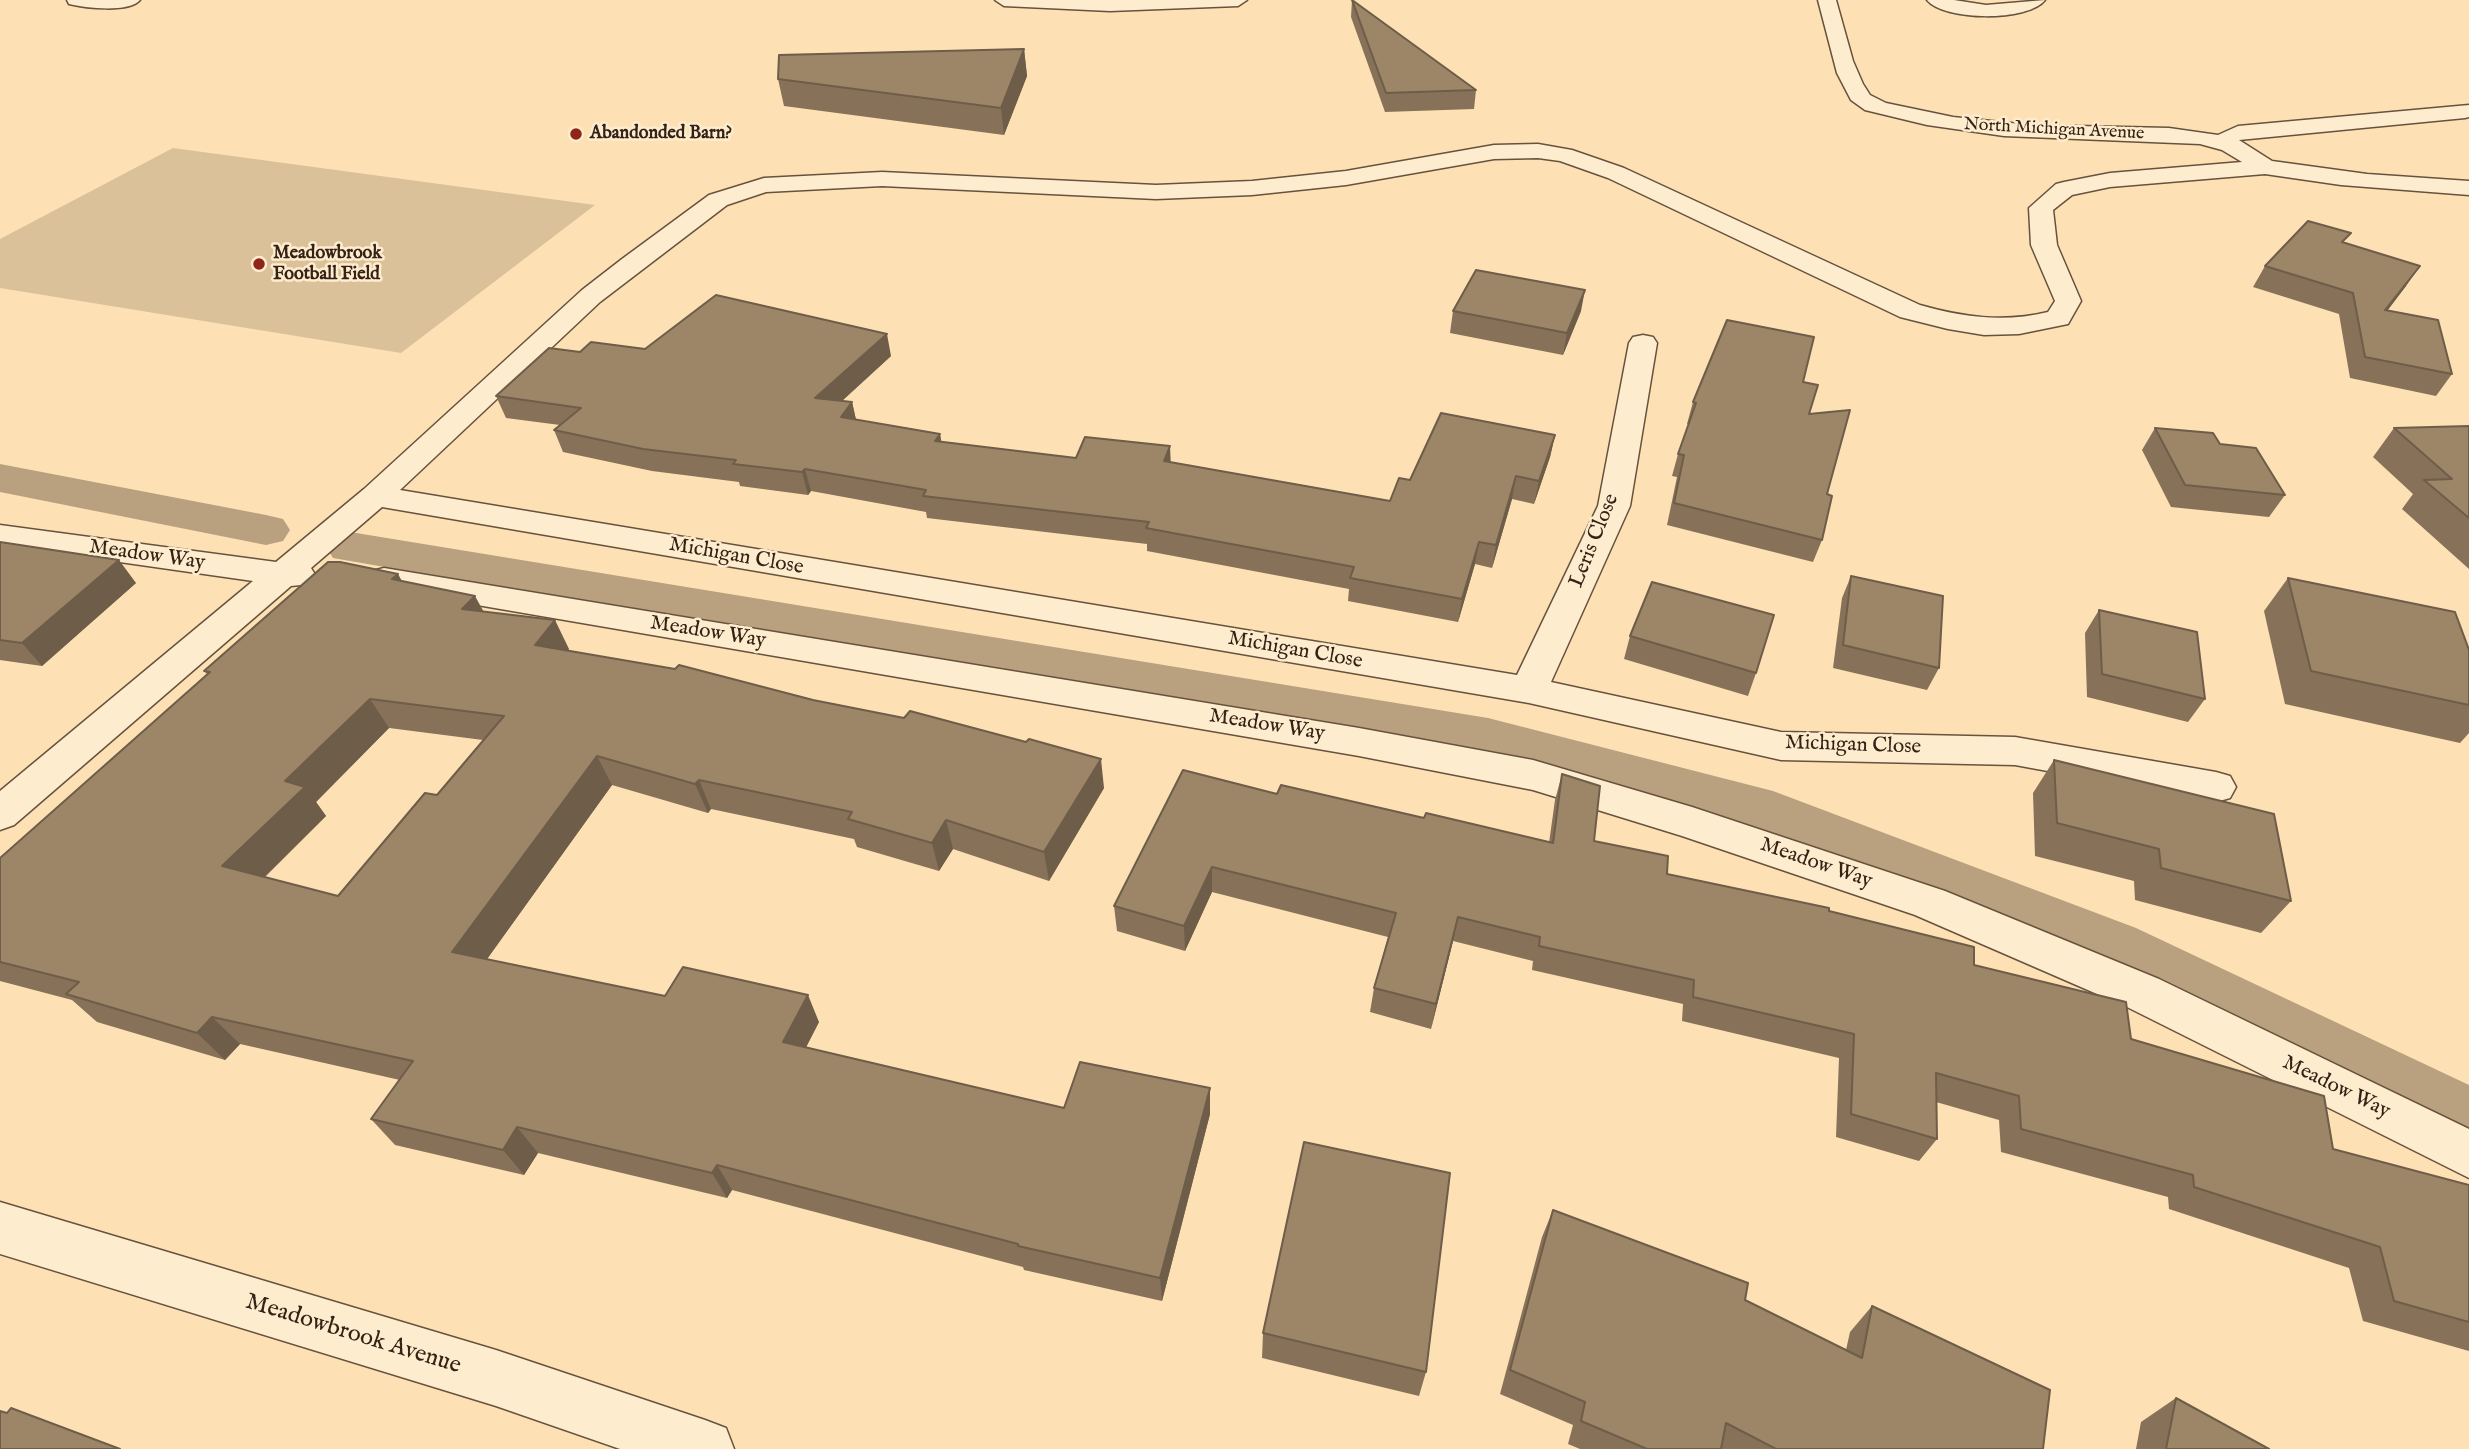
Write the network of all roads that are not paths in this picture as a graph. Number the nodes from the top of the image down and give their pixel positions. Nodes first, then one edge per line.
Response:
1 (76, 0) edge
2 (131, 0) edge
3 (1004, 0) edge
4 (1238, 0) edge
5 (1827, 0) edge
6 (1936, 0) edge
7 (2036, 0) edge
8 (2465, 111) dead end
9 (2228, 145) junction
10 (2265, 167) junction
11 (2469, 188) edge
12 (1643, 343) dead end
13 (374, 496) junction
14 (0, 535) edge
15 (283, 576) junction
16 (1529, 690) junction
17 (2216, 787) dead end
18 (0, 814) edge
19 (2469, 1154) edge
20 (0, 1228) edge
21 (705, 1449) edge

1 - 2 street
3 - 4 street
5 - 9 street, North Michigan Avenue
6 - 7 street
8 - 9 street
9 - 10 street
10 - 11 street
10 - 13 street
12 - 16 street, Leris Close
13 - 15 street
13 - 16 street, Michigan Close
14 - 15 street, Meadow Way
15 - 18 street
15 - 19 street, Meadow Way
16 - 17 street, Michigan Close
20 - 21 street, Meadowbrook Avenue

